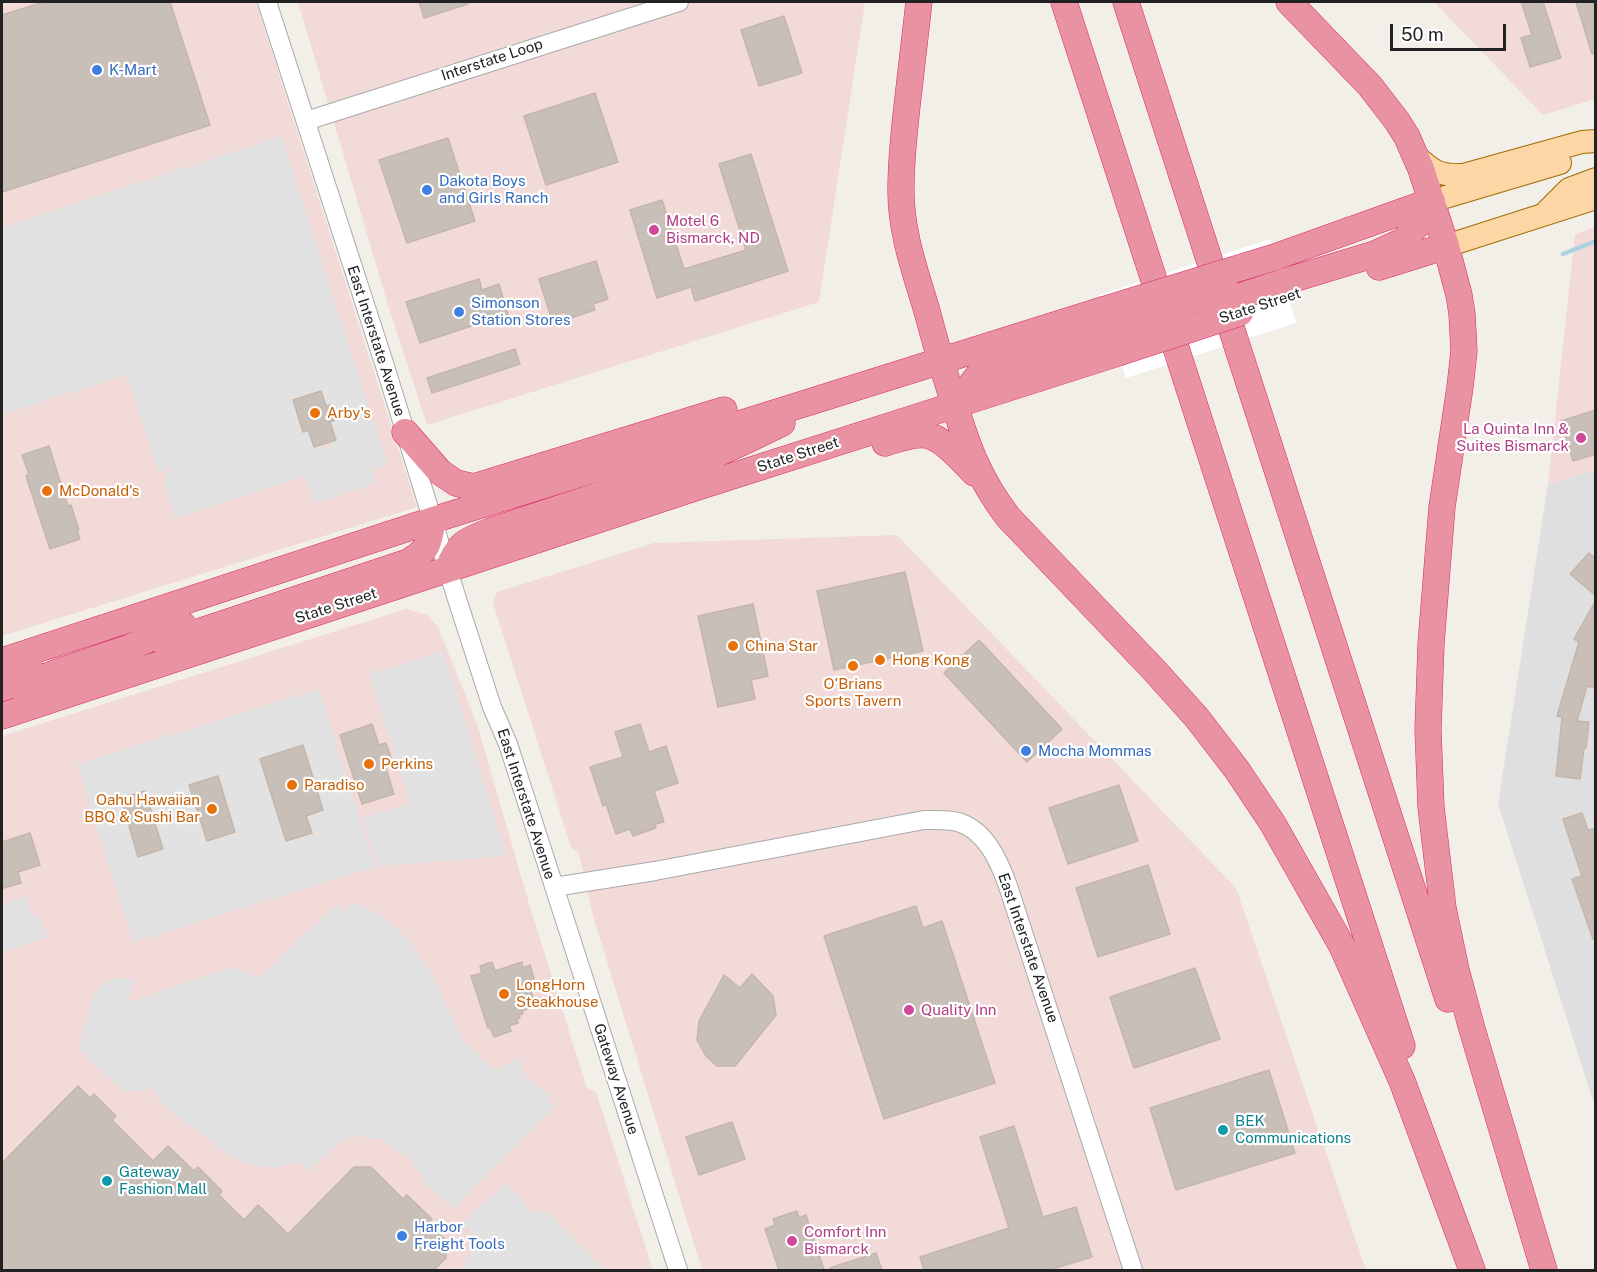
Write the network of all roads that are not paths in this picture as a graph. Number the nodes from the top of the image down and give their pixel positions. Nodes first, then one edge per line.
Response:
1 (267, 2) edge
2 (680, 2) edge
3 (919, 2) edge
4 (1064, 2) edge
5 (1126, 2) edge
6 (1289, 2) edge
7 (306, 121) junction
8 (1596, 141) edge
9 (1596, 152) edge
10 (1415, 155) junction
11 (1596, 179) edge
12 (1596, 198) edge
13 (1432, 201) junction
14 (1544, 215) junction
15 (1446, 246) junction
16 (1282, 277) junction
17 (1111, 332) junction
18 (940, 360) junction
19 (828, 395) junction
20 (955, 405) junction
21 (405, 432) junction
22 (985, 484) junction
23 (433, 520) junction
24 (519, 545) junction
25 (291, 566) junction
26 (448, 569) junction
27 (2, 661) edge
28 (29, 664) dead end
29 (93, 686) junction
30 (2, 688) edge
31 (26, 696) dead end
32 (2, 716) edge
33 (554, 887) junction
34 (678, 1270) edge
35 (1133, 1270) edge
36 (1473, 1270) edge
37 (1535, 1270) edge
38 (1544, 1270) edge

1 - 7 street, East Interstate Avenue
2 - 7 street, Interstate Loop
3 - 18 highway
4 - 36 highway
5 - 37 highway
6 - 10 highway
7 - 21 street, East Interstate Avenue
8 - 10 main road
9 - 13 main road, State Street
10 - 13 highway
11 - 14 main road
12 - 14 main road, State Street
13 - 15 highway
13 - 16 highway, State Street
13 - 16 highway
14 - 15 main road, State Street
15 - 16 highway, State Street
15 - 38 highway
16 - 17 highway, State Street, bridge
16 - 17 highway, State Street, bridge
17 - 18 highway, State Street
17 - 20 highway, State Street
17 - 20 highway
18 - 19 highway, State Street
18 - 20 highway
19 - 21 highway
19 - 23 highway, State Street
19 - 26 highway
20 - 22 highway
20 - 24 highway, State Street
21 - 23 street, East Interstate Avenue
22 - 24 highway
22 - 36 highway
23 - 25 highway, State Street
23 - 26 street, East Interstate Avenue
23 - 29 highway
24 - 26 highway, State Street
25 - 27 highway, State Street
25 - 31 highway
26 - 29 highway, State Street
26 - 33 street, East Interstate Avenue
28 - 30 highway
29 - 32 highway, State Street
33 - 34 street, Gateway Avenue
33 - 35 street, East Interstate Avenue

